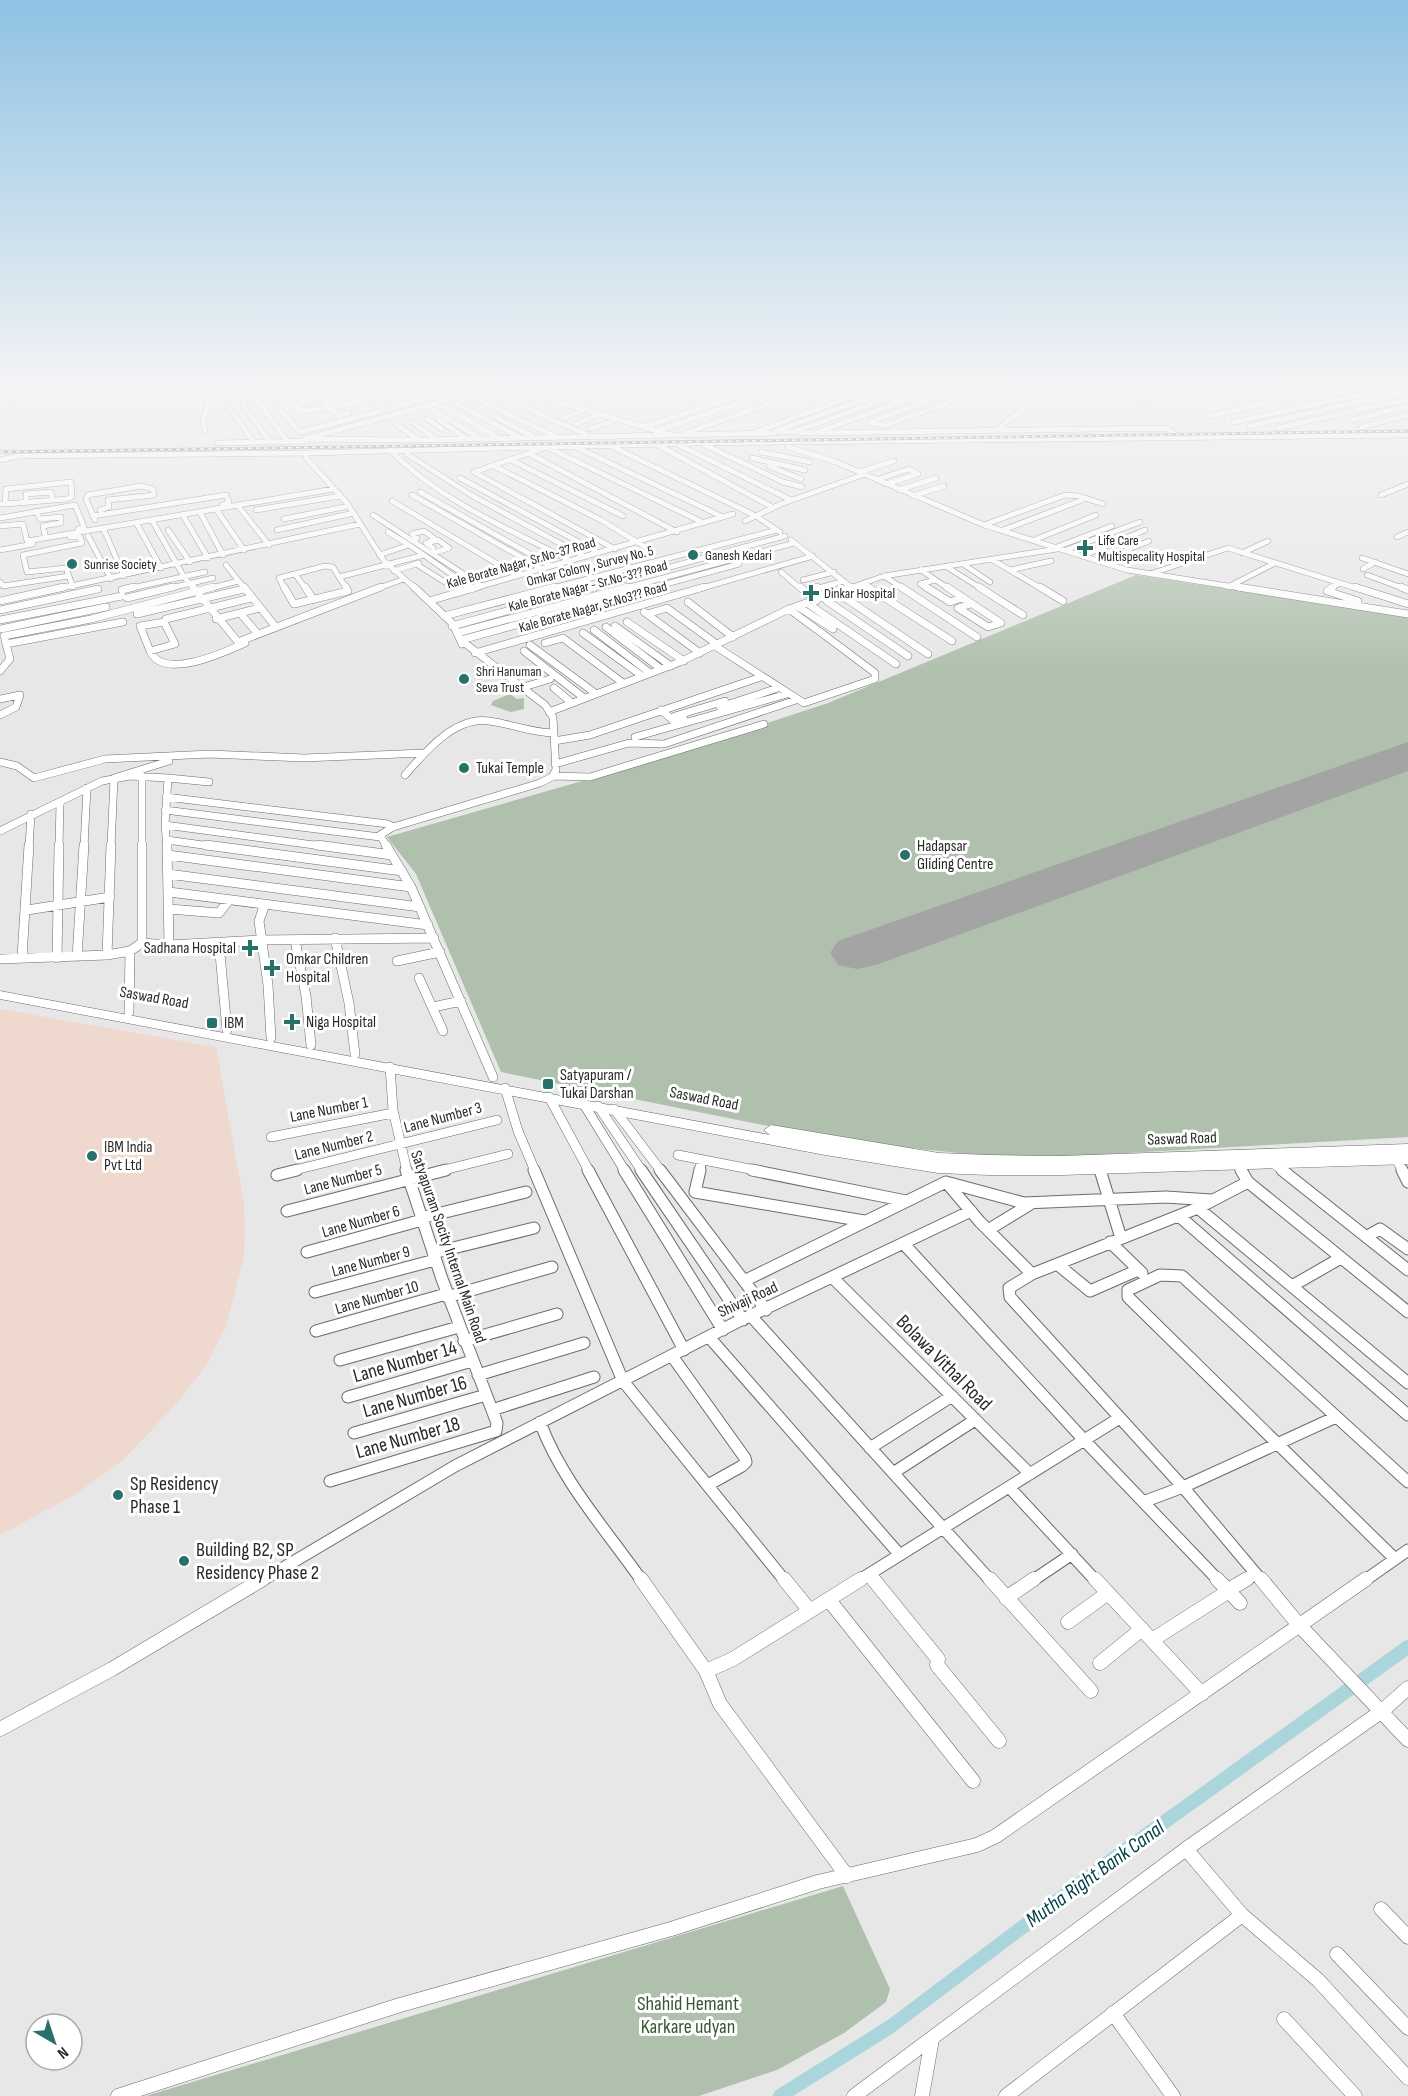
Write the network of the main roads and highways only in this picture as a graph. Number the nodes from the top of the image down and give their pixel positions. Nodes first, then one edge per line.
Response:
1 (0, 988) edge
2 (0, 995) edge
3 (1408, 1149) edge
4 (1402, 1159) edge
5 (1234, 1160) junction
6 (946, 1169) junction

1 - 6 highway, Saswad Road
2 - 6 highway, Saswad Road
3 - 5 highway, Saswad Road
4 - 5 highway, Saswad Road
5 - 6 highway, Saswad Road
5 - 6 highway, Saswad Road

